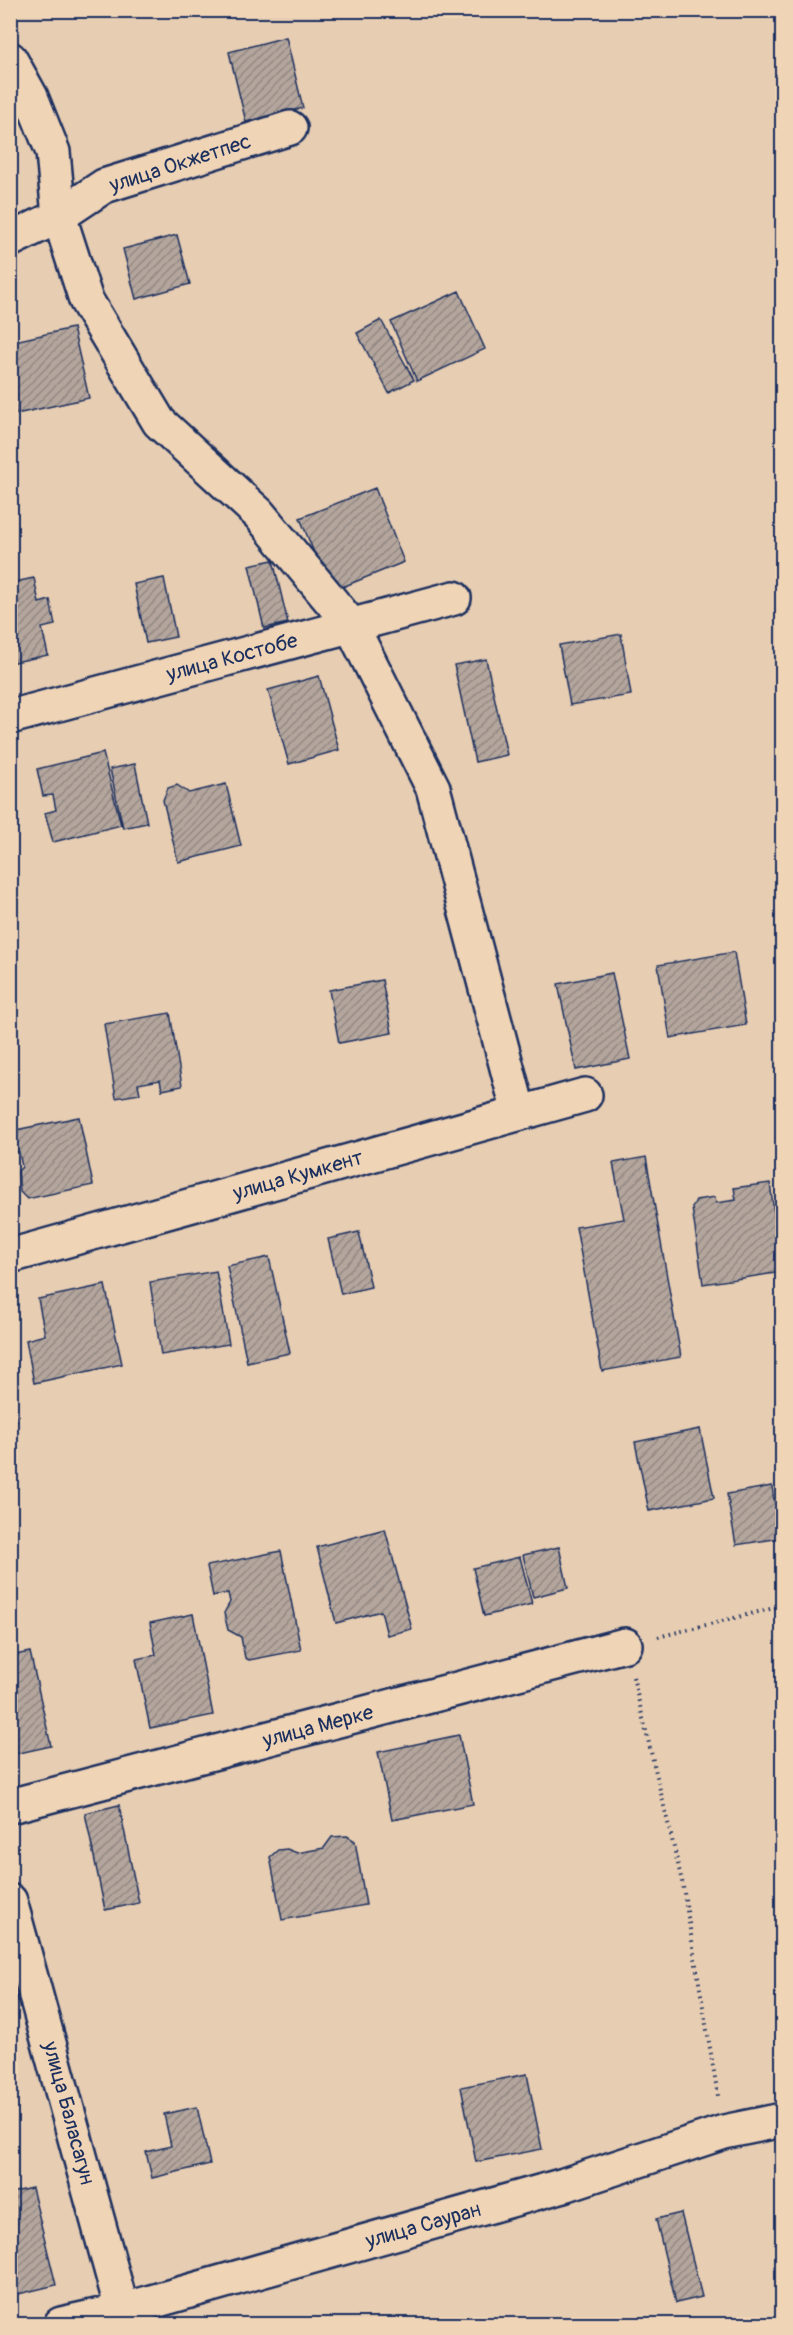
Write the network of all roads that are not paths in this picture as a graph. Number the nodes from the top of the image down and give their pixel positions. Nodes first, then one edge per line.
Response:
1 (10, 59) edge
2 (290, 128) dead end
3 (59, 216) junction
4 (10, 240) edge
5 (454, 598) dead end
6 (351, 625) junction
7 (10, 717) edge
8 (585, 1095) dead end
9 (519, 1113) junction
10 (10, 1256) edge
11 (625, 1645) road end
12 (10, 1806) edge
13 (10, 1901) edge
14 (783, 2120) edge
15 (124, 2317) edge
16 (61, 2325) edge

1 - 3 street
2 - 3 street, улица Окжетпес
3 - 4 street, улица Окжетпес
3 - 6 street
5 - 6 street, улица Костобе
6 - 7 street, улица Костобе
6 - 9 street
8 - 9 street, улица Кумкент
9 - 10 street, улица Кумкент
11 - 12 street, улица Мерке
13 - 15 street, улица Баласагун
14 - 15 street, улица Сауран
15 - 16 street, улица Сауран

